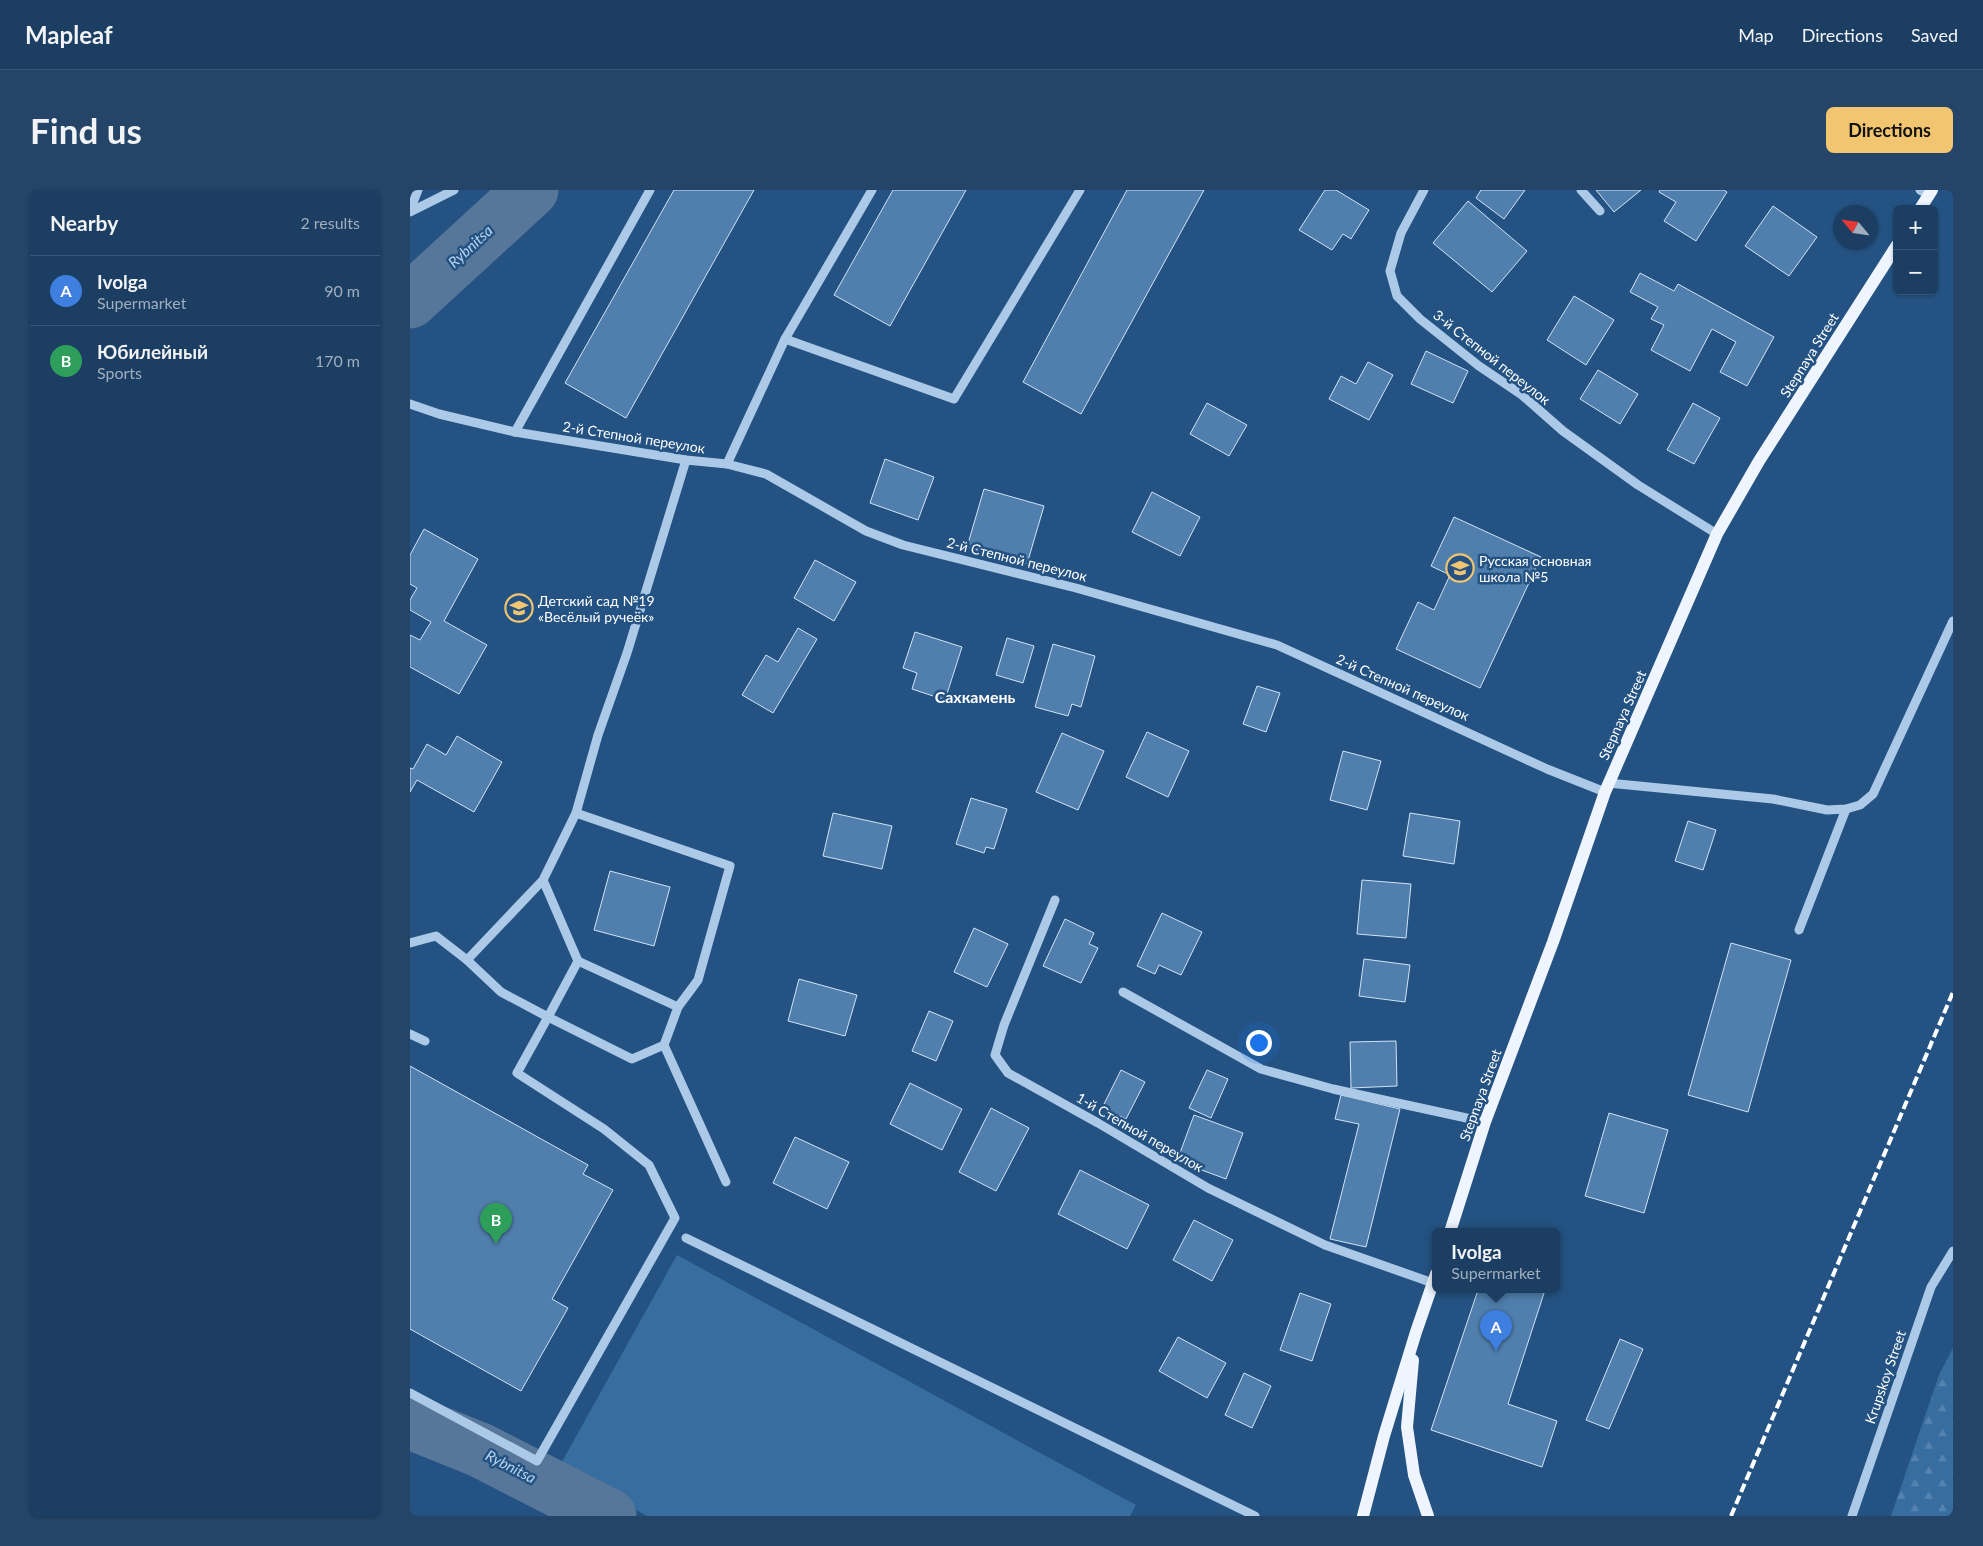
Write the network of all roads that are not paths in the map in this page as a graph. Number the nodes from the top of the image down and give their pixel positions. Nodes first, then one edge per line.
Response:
1 (418, 190) edge
2 (454, 190) edge
3 (650, 190) edge
4 (872, 190) edge
5 (1080, 190) edge
6 (1424, 190) edge
7 (1581, 190) edge
8 (1927, 192) edge
9 (1922, 205) edge
10 (410, 211) edge
11 (1600, 211) dead end
12 (1894, 250) edge
13 (785, 339) junction
14 (410, 404) edge
15 (515, 432) junction
16 (686, 460) junction
17 (727, 464) junction
18 (1717, 534) junction
19 (1953, 621) edge
20 (1607, 788) junction
21 (1846, 809) junction
22 (576, 813) junction
23 (543, 880) junction
24 (1055, 900) dead end
25 (1799, 930) dead end
26 (410, 943) edge
27 (467, 960) junction
28 (578, 961) junction
29 (1123, 992) dead end
30 (678, 1006) junction
31 (548, 1017) junction
32 (410, 1034) edge
33 (425, 1041) dead end
34 (664, 1045) junction
35 (1485, 1122) junction
36 (726, 1182) dead end
37 (1451, 1228) edge
38 (686, 1238) dead end
39 (1953, 1251) edge
40 (1432, 1278) edge
41 (1432, 1287) edge
42 (1416, 1332) junction
43 (410, 1392) edge
44 (1256, 1516) edge
45 (1363, 1516) edge
46 (1428, 1516) edge
47 (1852, 1516) edge

1 - 10 street
2 - 10 street
3 - 15 street
4 - 13 street
5 - 13 street
6 - 18 street, 3-й Степной переулок
7 - 11 street
8 - 9 main road
12 - 18 main road, Stepnaya Street
13 - 17 street
14 - 15 street, 2-й Степной переулок
15 - 16 street, 2-й Степной переулок
16 - 17 street, 2-й Степной переулок
16 - 22 street
17 - 20 street, 2-й Степной переулок
18 - 20 main road, Stepnaya Street
19 - 21 street
20 - 21 street, 2-й Степной переулок
20 - 35 main road, Stepnaya Street
21 - 25 street
22 - 23 street
22 - 30 street
23 - 27 street
23 - 28 street
24 - 40 street, 1-й Степной переулок
26 - 27 street
27 - 31 street
28 - 30 street
28 - 31 street
29 - 35 street
30 - 34 street
31 - 34 street
31 - 43 street
32 - 33 street
34 - 36 street
35 - 37 main road, Stepnaya Street
38 - 44 street
39 - 47 street, Krupskoy Street
41 - 42 main road
42 - 45 main road
42 - 46 main road

